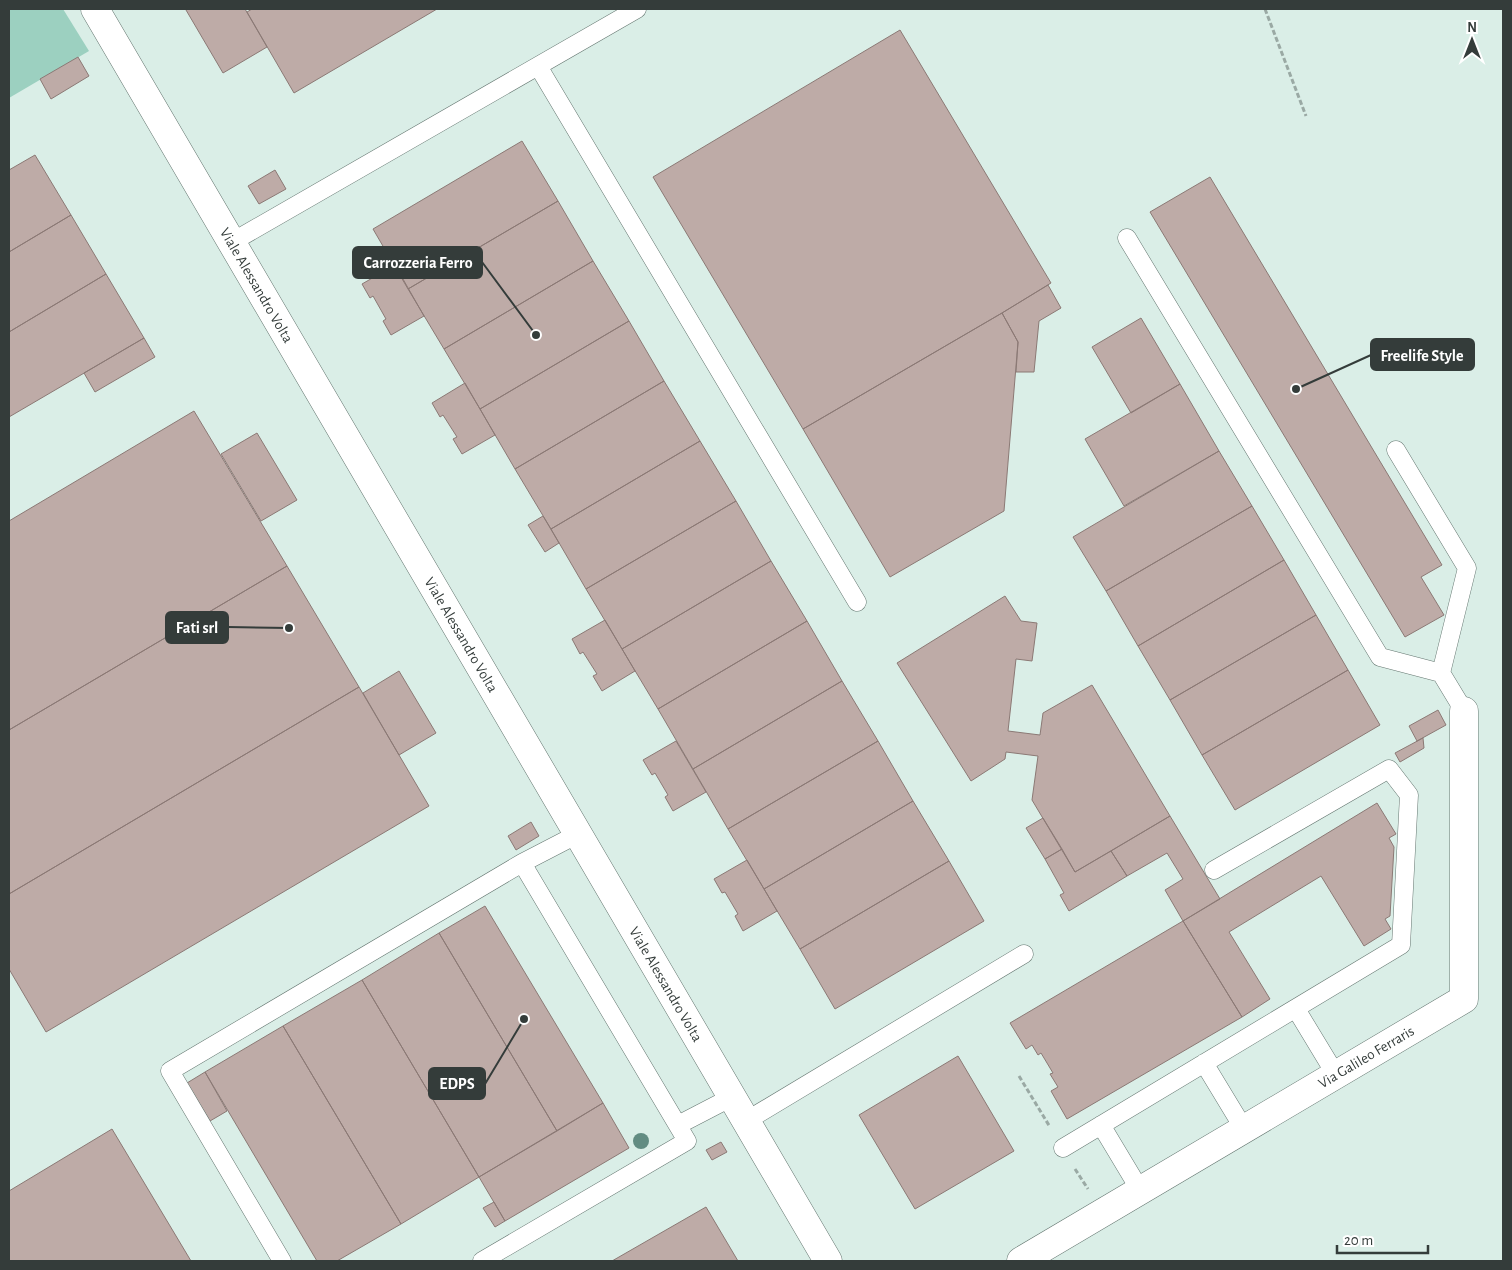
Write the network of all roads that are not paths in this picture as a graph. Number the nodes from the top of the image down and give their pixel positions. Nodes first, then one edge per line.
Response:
1 (95, 9) edge
2 (637, 9) edge
3 (538, 66) junction
4 (1127, 238) dead end
5 (232, 242) junction
6 (1396, 450) dead end
7 (857, 602) dead end
8 (1441, 673) junction
9 (1464, 710) joint
10 (578, 834) junction
11 (522, 863) junction
12 (1214, 870) dead end
13 (1024, 954) dead end
14 (1296, 1009) junction
15 (1204, 1063) junction
16 (1336, 1075) junction
17 (732, 1097) junction
18 (746, 1121) junction
19 (678, 1125) junction
20 (1101, 1125) junction
21 (1244, 1129) junction
22 (1063, 1148) dead end
23 (1140, 1190) junction
24 (282, 1261) edge
25 (482, 1261) edge
26 (828, 1261) edge
27 (1021, 1261) edge

1 - 5 street, Viale Alessandro Volta
2 - 3 lane
3 - 5 lane
3 - 7 lane
4 - 8 lane
5 - 10 street, Viale Alessandro Volta
6 - 8 lane
8 - 9 lane
9 - 16 street, Via Galileo Ferraris
10 - 11 lane
10 - 17 street, Viale Alessandro Volta
11 - 19 lane
11 - 24 lane
12 - 14 lane
13 - 18 lane
14 - 15 lane
14 - 16 lane
15 - 20 lane
15 - 21 lane
16 - 21 street, Via Galileo Ferraris
17 - 18 street, Viale Alessandro Volta
17 - 19 lane
18 - 26 street, Viale Alessandro Volta
19 - 25 lane
20 - 22 lane
20 - 23 lane
21 - 23 street, Via Galileo Ferraris
23 - 27 street, Via Galileo Ferraris

